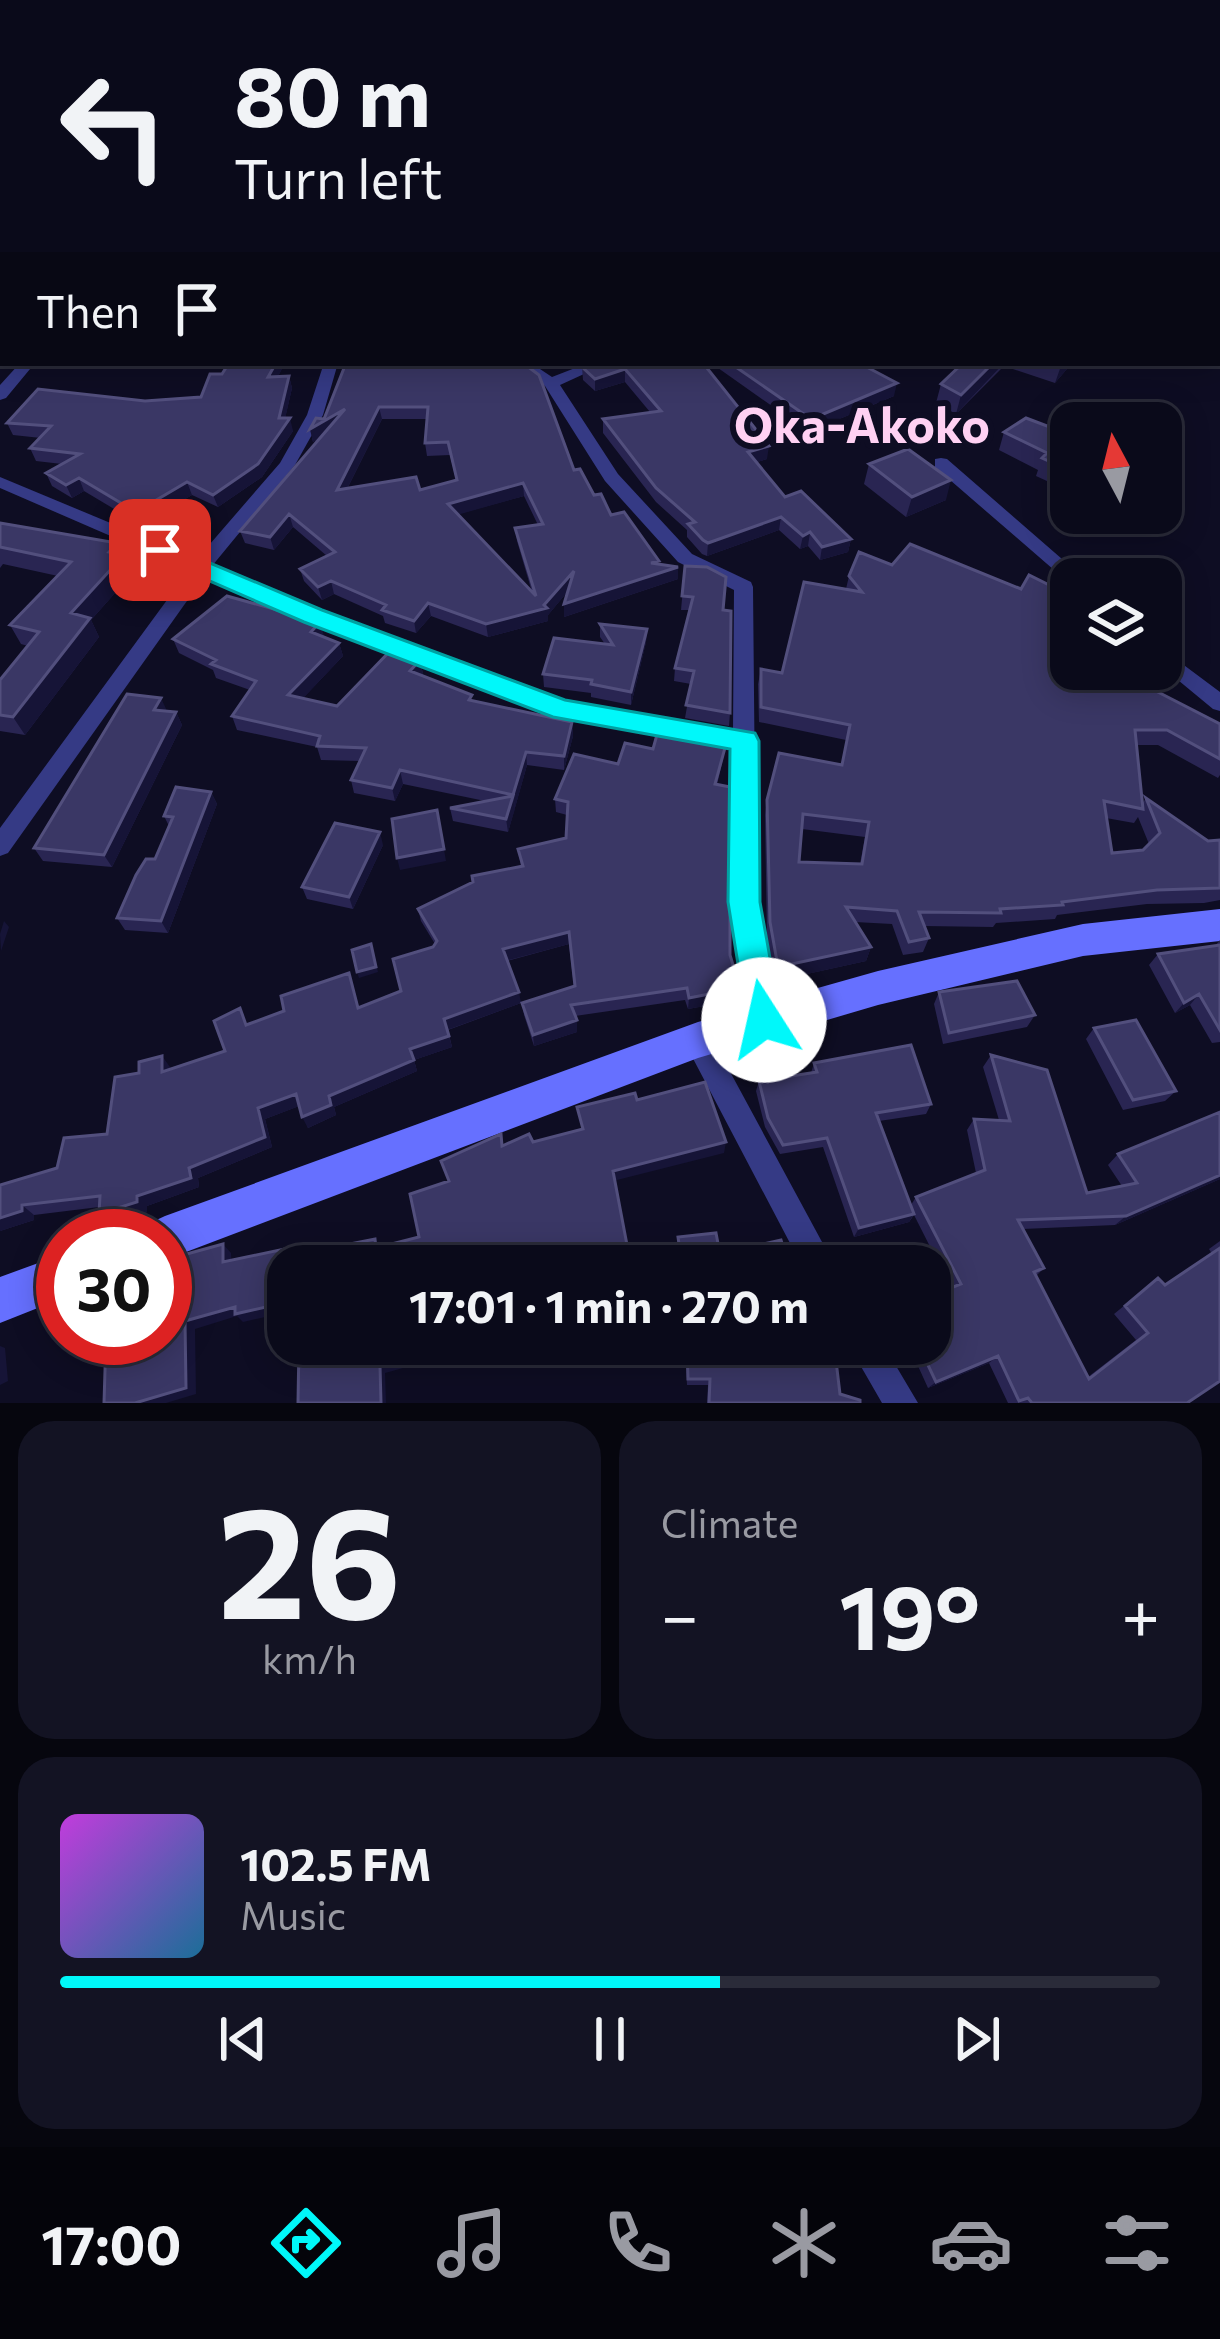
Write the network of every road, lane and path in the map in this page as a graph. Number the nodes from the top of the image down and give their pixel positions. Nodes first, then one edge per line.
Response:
1 (25, 366) edge
2 (330, 366) edge
3 (525, 366) edge
4 (594, 366) edge
5 (551, 383) junction
6 (0, 395) edge
7 (941, 463) dead end
8 (0, 482) edge
9 (1052, 558) edge
10 (201, 567) junction
11 (1182, 672) edge
12 (1220, 703) edge
13 (745, 741) junction
14 (29, 801) junction
15 (0, 807) edge
16 (0, 847) edge
17 (1220, 925) edge
18 (764, 1020) junction
19 (698, 1040) junction
20 (192, 1228) edge
21 (808, 1245) edge
22 (36, 1286) edge
23 (0, 1300) edge
24 (877, 1365) edge
25 (901, 1403) edge

1 - 6 street
2 - 10 street
3 - 5 street
4 - 5 street
5 - 13 street
7 - 9 street
8 - 10 street
10 - 13 street
10 - 14 street
11 - 12 street
13 - 18 street
14 - 15 street
14 - 16 street
17 - 18 main road
18 - 19 main road
19 - 20 main road
19 - 21 street
22 - 23 main road
24 - 25 street

